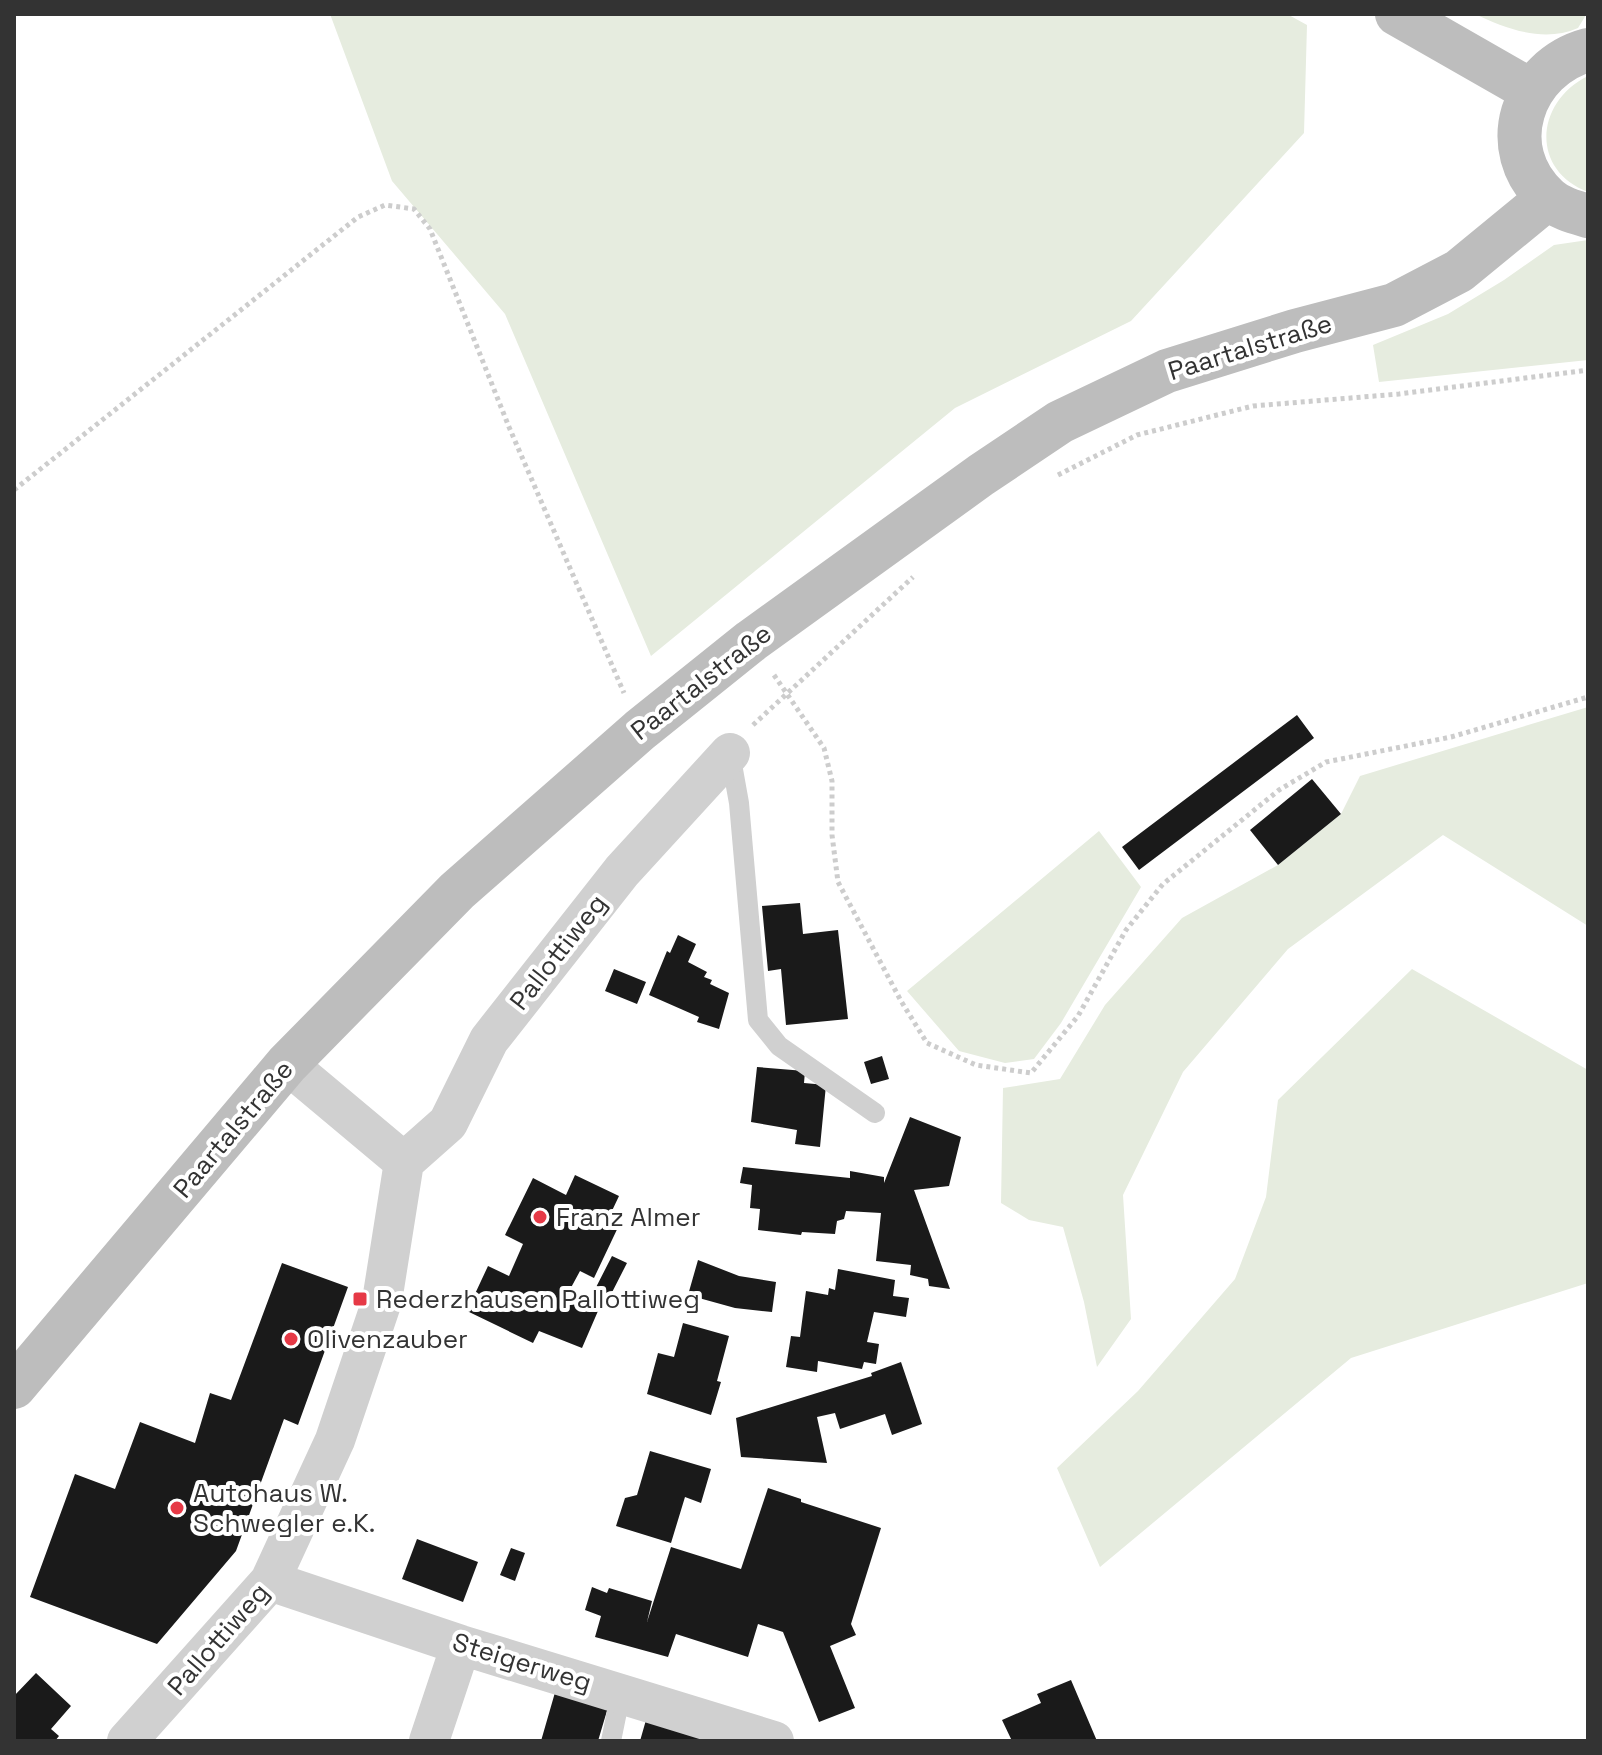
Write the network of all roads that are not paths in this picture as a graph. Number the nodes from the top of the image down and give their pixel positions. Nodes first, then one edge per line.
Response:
1 (1397, 14) edge
2 (1588, 50) edge
3 (1530, 90) junction
4 (1548, 198) junction
5 (1588, 216) edge
6 (730, 753) joint
7 (287, 1064) junction
8 (875, 1113) dead end
9 (404, 1162) junction
10 (14, 1387) edge
11 (270, 1581) junction
12 (461, 1645) junction
13 (621, 1692) junction
14 (127, 1741) edge
15 (429, 1741) edge
16 (611, 1741) edge
17 (774, 1741) edge

1 - 3 main road
2 - 3 main road
3 - 4 main road
4 - 5 main road
4 - 7 main road, Paartalstraße
6 - 8 lane
6 - 9 street, Pallottiweg
7 - 9 street
7 - 10 main road, Paartalstraße
9 - 11 street, Pallottiweg
11 - 12 street, Steigerweg
11 - 14 street, Pallottiweg
12 - 13 street, Steigerweg
12 - 15 street
13 - 16 lane
13 - 17 street, Steigerweg

